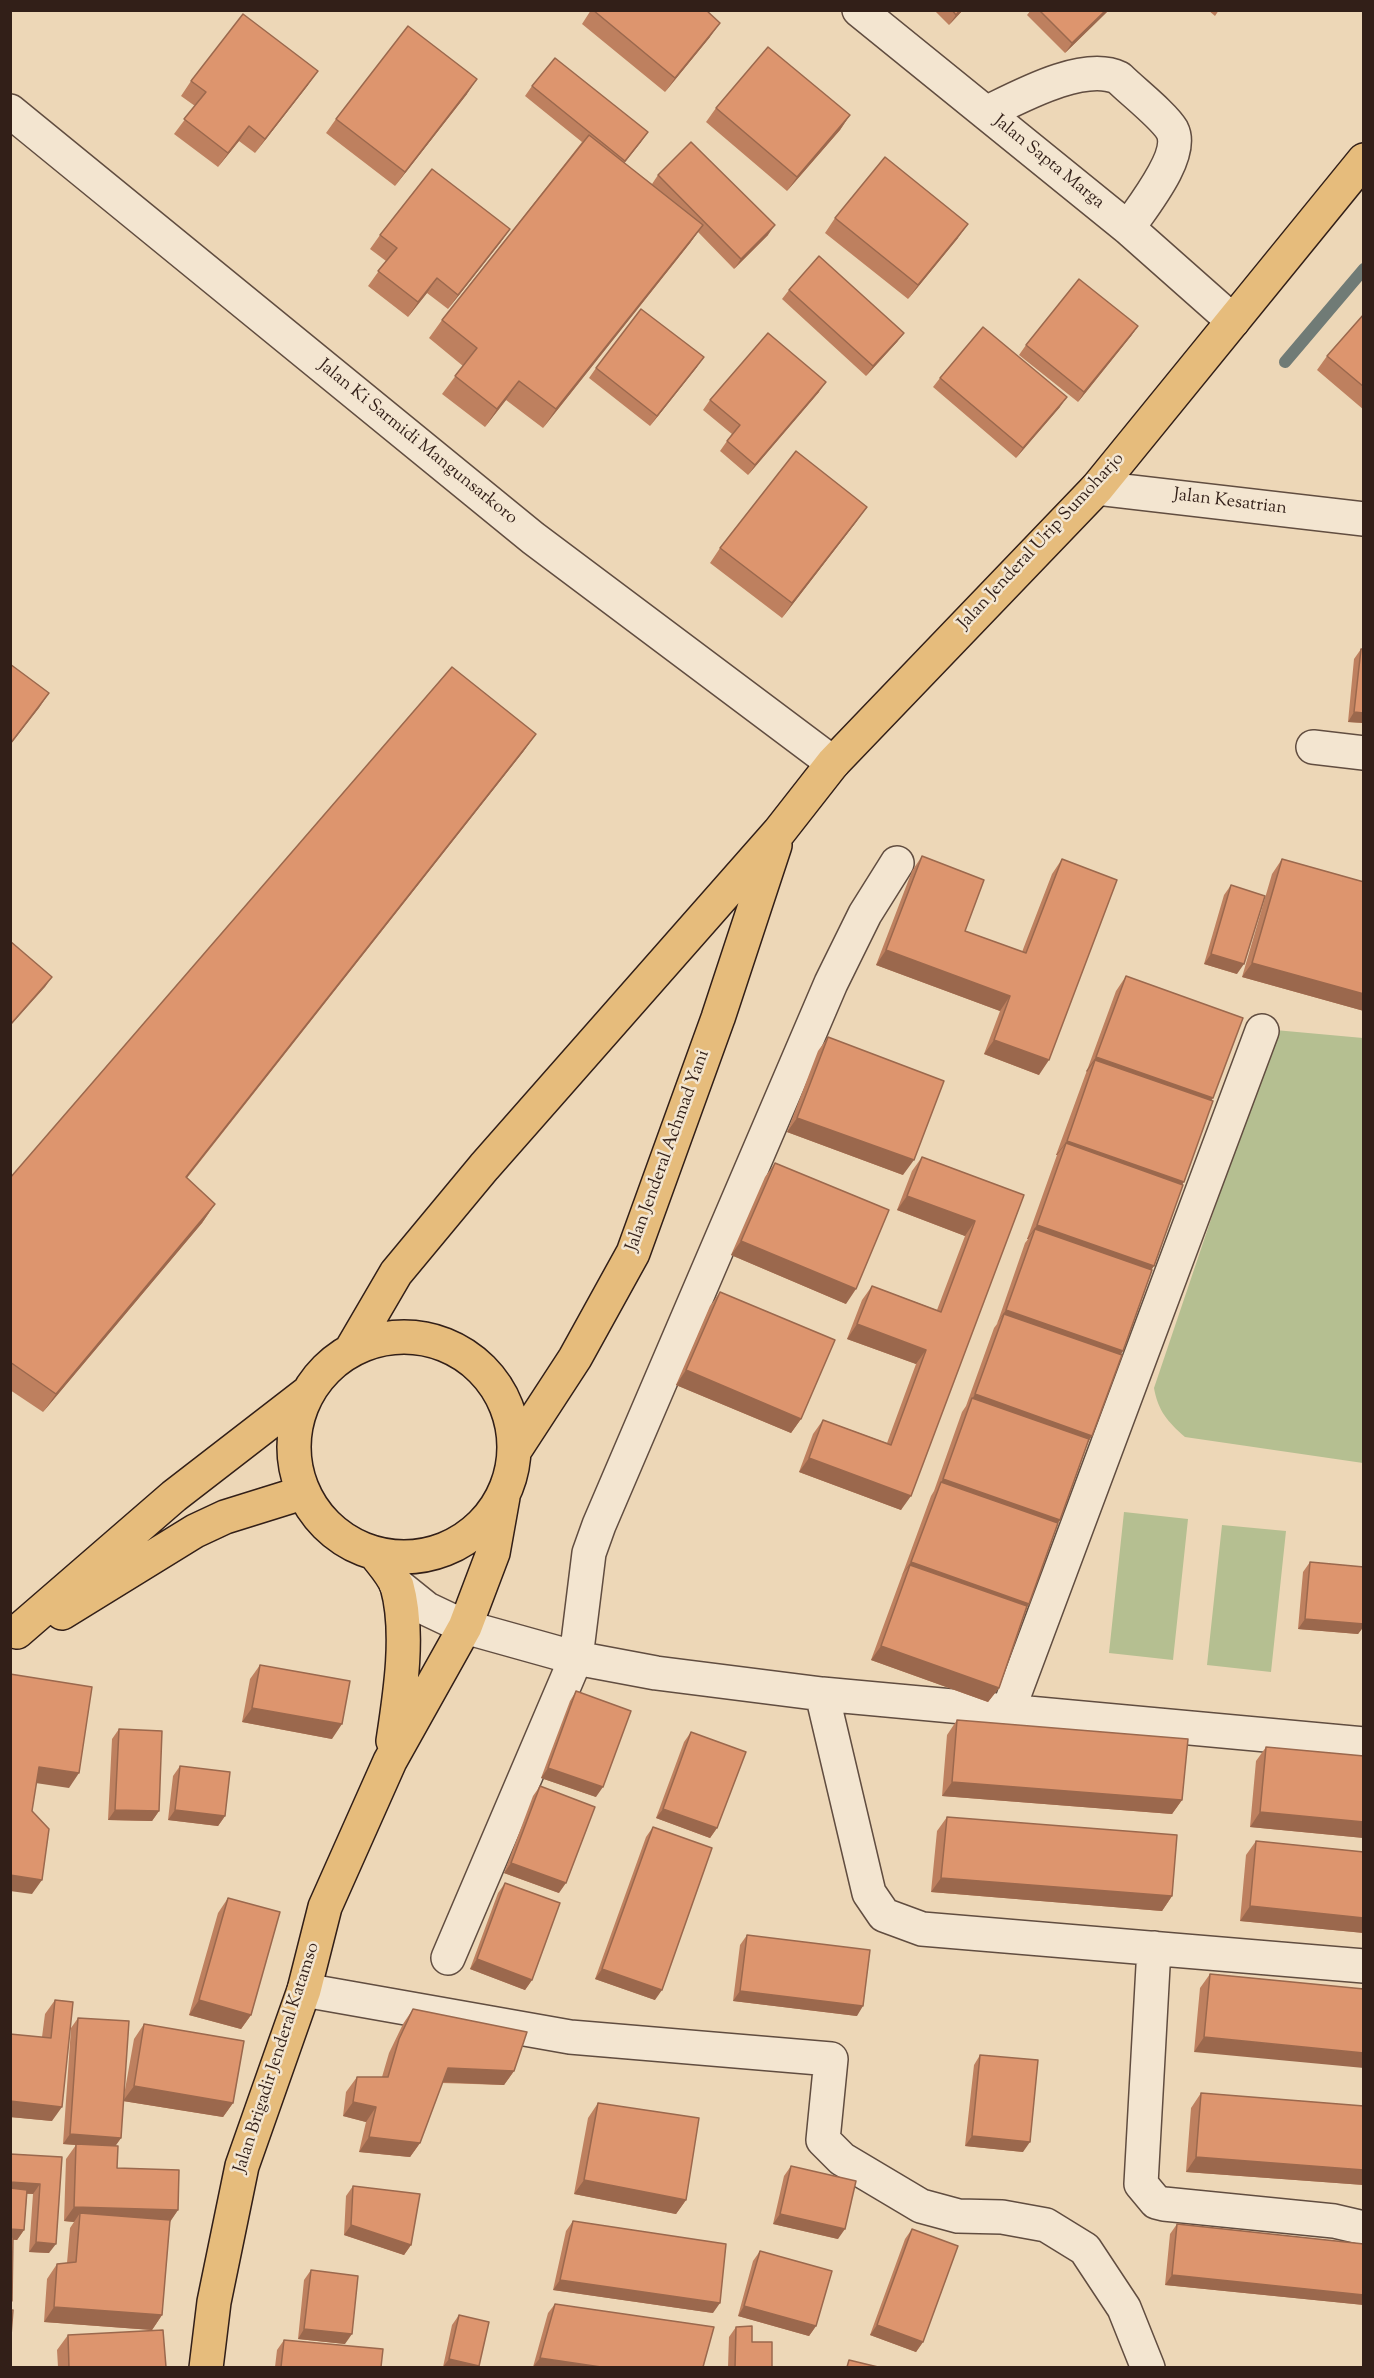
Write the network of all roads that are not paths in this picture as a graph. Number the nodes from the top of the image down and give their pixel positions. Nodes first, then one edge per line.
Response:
1 (859, 10) edge
2 (10, 111) edge
3 (986, 113) junction
4 (1364, 160) edge
5 (1128, 228) junction
6 (1233, 321) junction
7 (1097, 488) junction
8 (1364, 519) edge
9 (1313, 747) dead end
10 (1364, 753) edge
11 (833, 763) junction
12 (779, 832) junction
13 (897, 863) dead end
14 (1262, 1031) dead end
15 (351, 1350) junction
16 (306, 1394) junction
17 (515, 1450) junction
18 (302, 1493) junction
19 (503, 1497) junction
20 (376, 1555) junction
21 (396, 1584) junction
22 (465, 1627) junction
23 (14, 1634) edge
24 (576, 1658) junction
25 (822, 1694) junction
26 (1008, 1712) junction
27 (1364, 1744) edge
28 (390, 1761) junction
29 (1154, 1948) junction
30 (448, 1958) dead end
31 (1364, 1966) edge
32 (304, 1990) junction
33 (1364, 2228) edge
34 (206, 2367) edge
35 (1148, 2367) edge

1 - 3 street, Jalan Sapta Marga
2 - 11 street, Jalan Ki Sarmidi Mangunsarkoro
3 - 5 street, Jalan Sapta Marga
3 - 5 street
4 - 6 main road, Jalan Jenderal Urip Sumoharjo
5 - 6 street, Jalan Sapta Marga
6 - 7 main road, Jalan Jenderal Urip Sumoharjo
7 - 8 street, Jalan Kesatrian
7 - 11 main road, Jalan Jenderal Urip Sumoharjo
9 - 10 street
11 - 12 main road, Jalan Jenderal Urip Sumoharjo
12 - 15 main road, Jalan Jenderal Urip Sumoharjo
12 - 17 main road, Jalan Jenderal Achmad Yani
13 - 24 street
14 - 26 street
15 - 16 main road
15 - 17 main road
16 - 18 main road
16 - 23 main road
17 - 19 main road
18 - 20 main road
18 - 23 main road
19 - 20 main road
19 - 22 main road
20 - 21 main road
21 - 22 street
21 - 28 main road
22 - 24 street
22 - 28 main road
24 - 25 street
24 - 30 street
25 - 26 street
25 - 29 street
26 - 27 street
28 - 32 main road, Jalan Brigadir Jenderal Katamso
29 - 31 street
29 - 33 street
32 - 34 main road, Jalan Brigadir Jenderal Katamso
32 - 35 street

